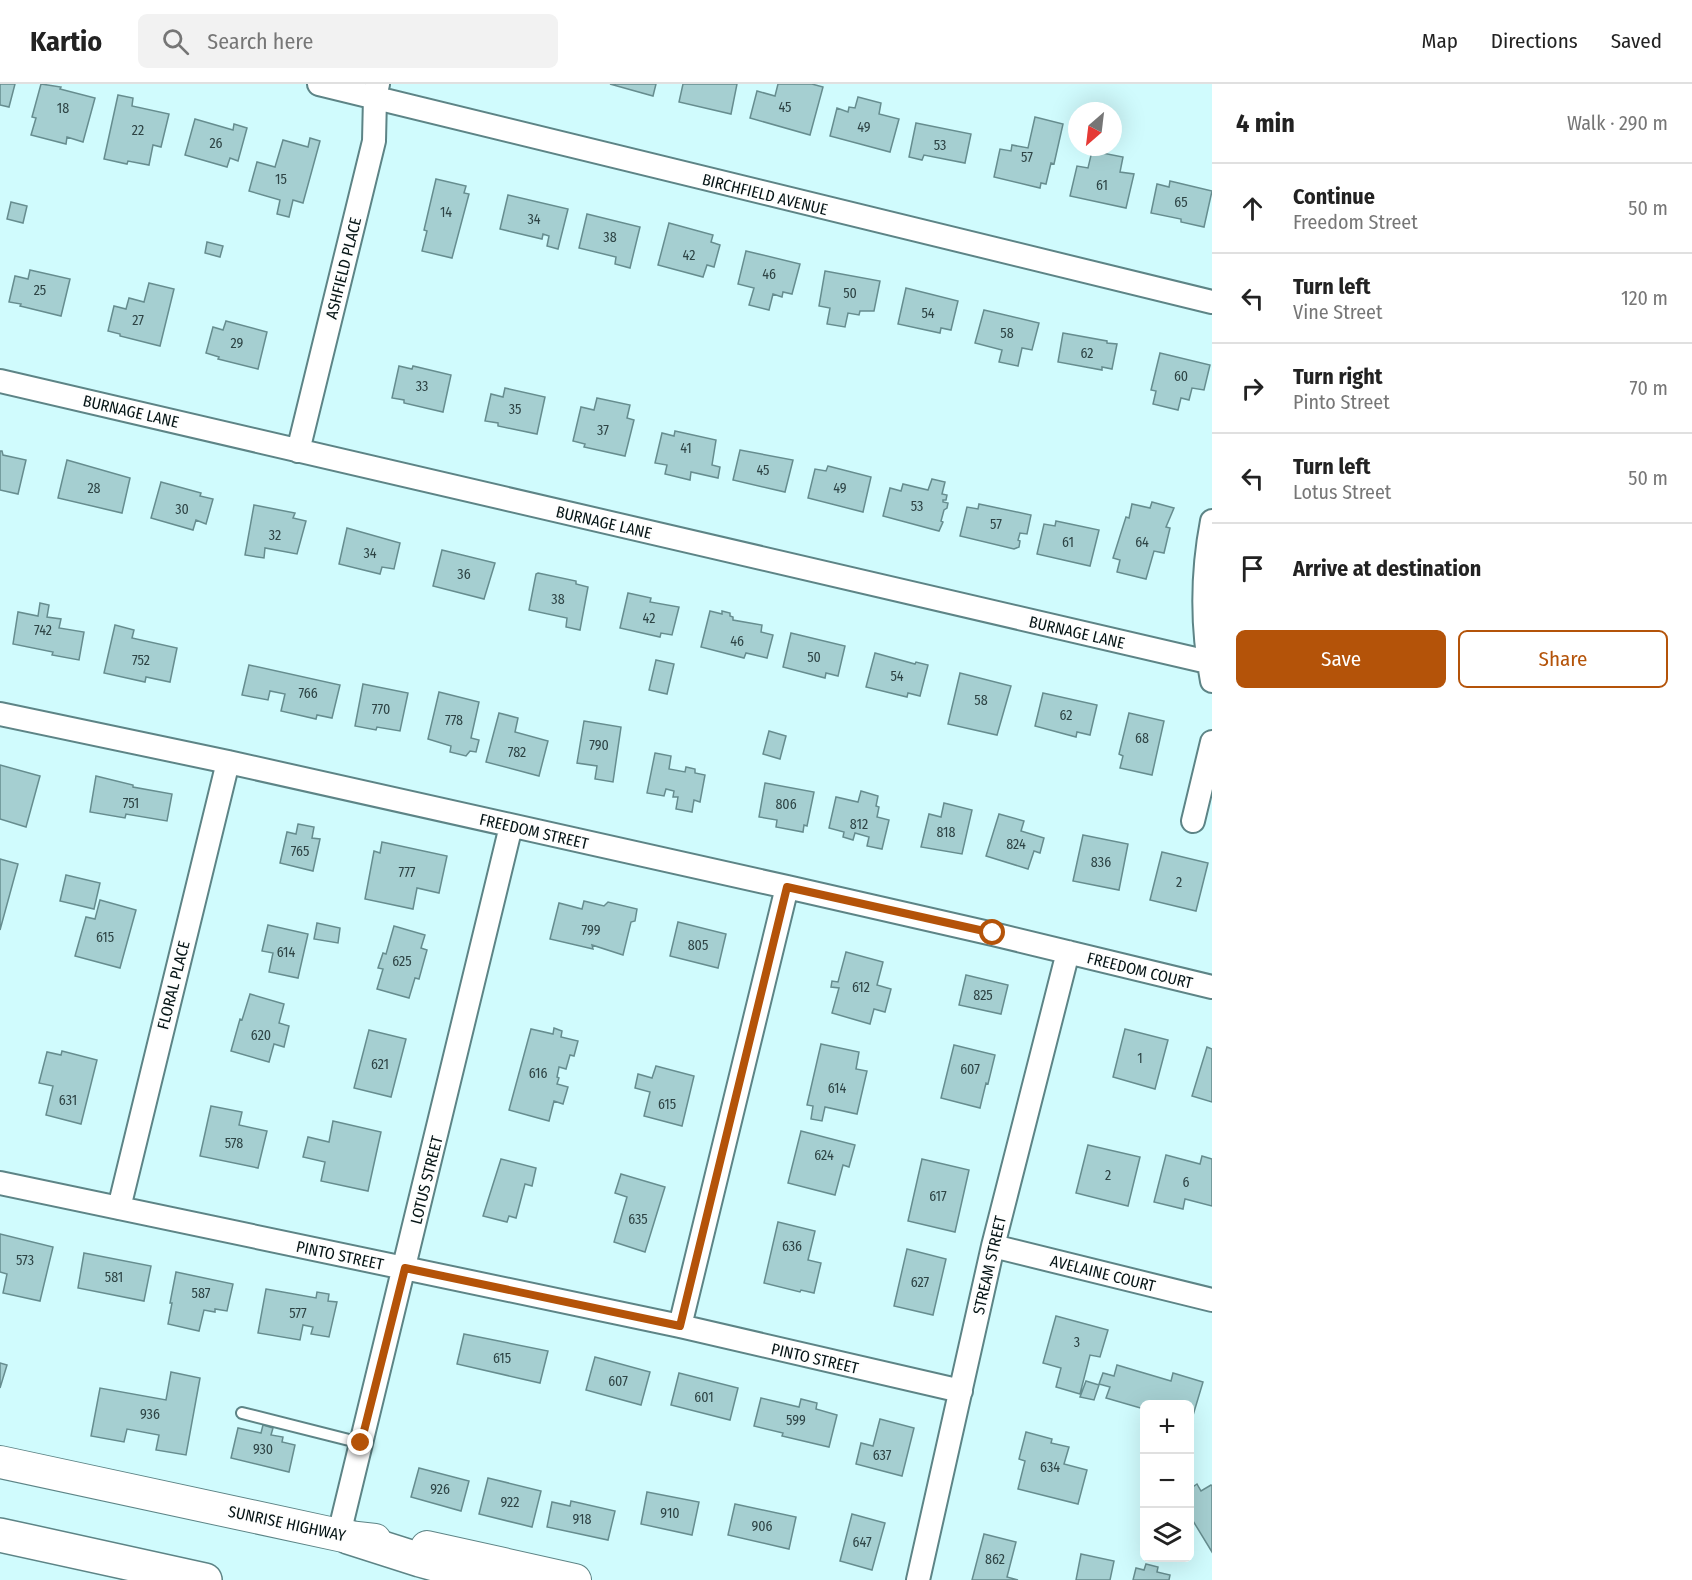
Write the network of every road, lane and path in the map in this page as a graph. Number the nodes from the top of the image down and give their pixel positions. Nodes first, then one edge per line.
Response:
1 (319, 84) edge
2 (376, 90) edge
3 (1212, 302) edge
4 (0, 381) edge
5 (298, 451) junction
6 (1212, 521) edge
7 (1210, 672) edge
8 (0, 714) edge
9 (1212, 742) edge
10 (228, 762) junction
11 (1193, 821) dead end
12 (512, 826) junction
13 (787, 887) junction
14 (1068, 952) junction
15 (1212, 987) edge
16 (0, 1183) edge
17 (119, 1208) junction
18 (993, 1246) junction
19 (405, 1268) junction
20 (1212, 1300) edge
21 (680, 1326) junction
22 (961, 1391) junction
23 (242, 1413) dead end
24 (361, 1443) junction
25 (0, 1462) edge
26 (0, 1535) edge
27 (344, 1536) junction
28 (205, 1580) edge
29 (492, 1580) edge
30 (575, 1580) edge
31 (918, 1580) edge

1 - 2 street, BIRCHFIELD AVENUE
2 - 3 street, BIRCHFIELD AVENUE
2 - 5 street, ASHFIELD PLACE
4 - 5 street, BURNAGE LANE
5 - 7 street, BURNAGE LANE
6 - 7 street
8 - 10 street, FREEDOM STREET
9 - 11 street
10 - 12 street, FREEDOM STREET
10 - 17 street, FLORAL PLACE
12 - 13 street, FREEDOM STREET
12 - 19 street, LOTUS STREET
13 - 14 street, FREEDOM STREET
13 - 21 street
14 - 15 street, FREEDOM COURT
14 - 18 street, STREAM STREET
16 - 17 street, PINTO STREET
17 - 19 street, PINTO STREET
18 - 20 street, AVELAINE COURT
18 - 22 street, STREAM STREET
19 - 21 street, PINTO STREET
19 - 24 street, LOTUS STREET
21 - 22 street, PINTO STREET
22 - 31 street, STREAM STREET
23 - 24 lane
24 - 27 street, LOTUS STREET
25 - 27 main road, SUNRISE HIGHWAY
26 - 28 highway
27 - 29 highway
27 - 30 main road, SUNRISE HIGHWAY

